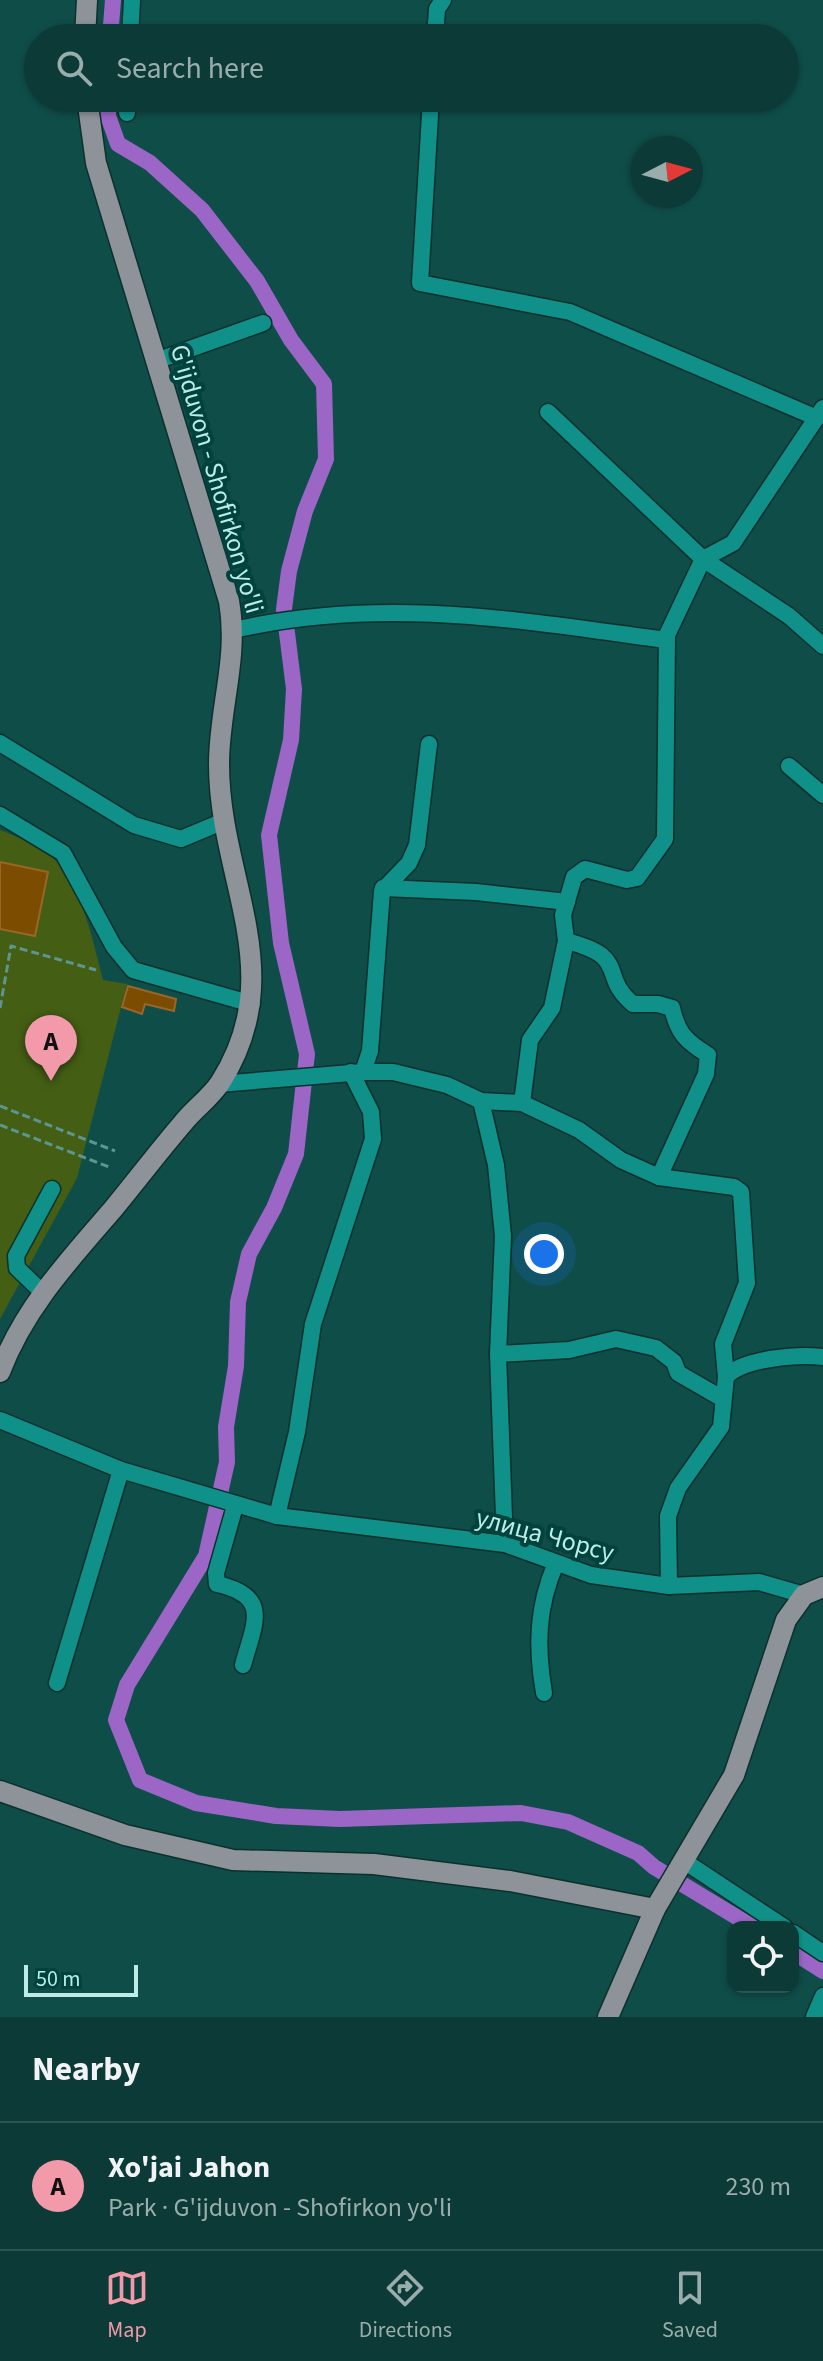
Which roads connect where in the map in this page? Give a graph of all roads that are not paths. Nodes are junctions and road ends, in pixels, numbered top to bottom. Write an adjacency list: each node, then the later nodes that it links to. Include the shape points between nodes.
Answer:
1 (80, 0): 2 (street)
2 (87, 0): 5 (main road)
3 (132, 0): 6 (street)
4 (443, 0): 7 (street)
5 (86, 24)
6 (131, 24)
7 (436, 24)
8 (89, 112): 11 (main road, G'ijduvon - Shofirkon yo'li, via 96,163)
9 (430, 112): 13 (street, via 420,283 570,312)
10 (263, 323): 11 (street)
11 (156, 361): 15 (main road, G'ijduvon - Shofirkon yo'li, via 225,584)
12 (548, 412): 14 (street)
13 (820, 413): 14 (street, via 733,543)
14 (703, 559): 16 (street); 17 (street, via 789,616)
15 (234, 630): 16 (street, via 282,620 464,613); 23 (main road, G'ijduvon - Shofirkon yo'li, via 219,761)
16 (666, 640): 25 (street, via 665,839 637,878 585,869 574,877)
17 (823, 646)
18 (0, 743): 23 (street, via 134,825 181,839)
19 (429, 744): 24 (street, via 417,845 409,863)
20 (789, 766): 21 (street)
21 (823, 795)
22 (0, 815): 27 (street, via 63,853 114,947 133,970)
23 (224, 821): 27 (main road, G'ijduvon - Shofirkon yo'li, via 253,970)
24 (383, 888): 25 (street); 28 (street, via 370,1051)
25 (567, 902): 26 (street)
26 (566, 941): 31 (street, via 552,1008 530,1040); 32 (street, via 596,949 607,959 623,995 633,1004 672,1008 677,1030 708,1055 706,1074)
27 (252, 1004): 29 (main road, G'ijduvon - Shofirkon yo'li)
28 (357, 1072): 29 (street); 30 (street, via 393,1072 447,1085); 43 (street, via 371,1112 373,1139 313,1324 297,1432)
29 (219, 1084): 34 (main road, G'ijduvon - Shofirkon yo'li)
30 (481, 1101): 31 (street); 35 (street, via 496,1165 503,1236)
31 (522, 1103): 32 (street)
32 (659, 1177): 38 (street, via 741,1192 747,1283 723,1344)
33 (52, 1189): 34 (street, via 16,1256 17,1268)
34 (42, 1292): 37 (main road, G'ijduvon - Shofirkon yo'li)
35 (498, 1354): 39 (street, via 569,1350 616,1339 656,1348 674,1362 678,1373); 44 (street)
36 (823, 1357): 38 (street, via 788,1356 735,1369)
37 (0, 1372)
38 (726, 1377): 39 (street)
39 (723, 1399): 46 (street, via 717,1438 678,1488 668,1516)
40 (0, 1420): 41 (street, улица Чорсу)
41 (121, 1470): 42 (street, улица Чорсу); 49 (street)
42 (231, 1504): 43 (street, улица Чорсу); 48 (street, via 216,1573 217,1584 249,1596 255,1604)
43 (277, 1516): 44 (street, улица Чорсу)
44 (505, 1544): 45 (street, улица Чорсу)
45 (556, 1563): 46 (street, улица Чорсу, via 591,1575); 50 (street, via 545,1590 537,1640)
46 (669, 1586): 47 (street, улица Чорсу, via 759,1582)
47 (813, 1591): 52 (main road, via 793,1607 779,1635 734,1775)
48 (243, 1665)
49 (57, 1683)
50 (544, 1693)
51 (0, 1791): 53 (main road, via 125,1835 233,1860 374,1864 510,1881)
52 (684, 1861): 53 (main road); 54 (street)
53 (655, 1909): 58 (main road)
54 (775, 1921)
55 (799, 1937): 56 (street)
56 (823, 1953)
57 (823, 1996): 59 (street)
58 (608, 2017)
59 (814, 2017)

